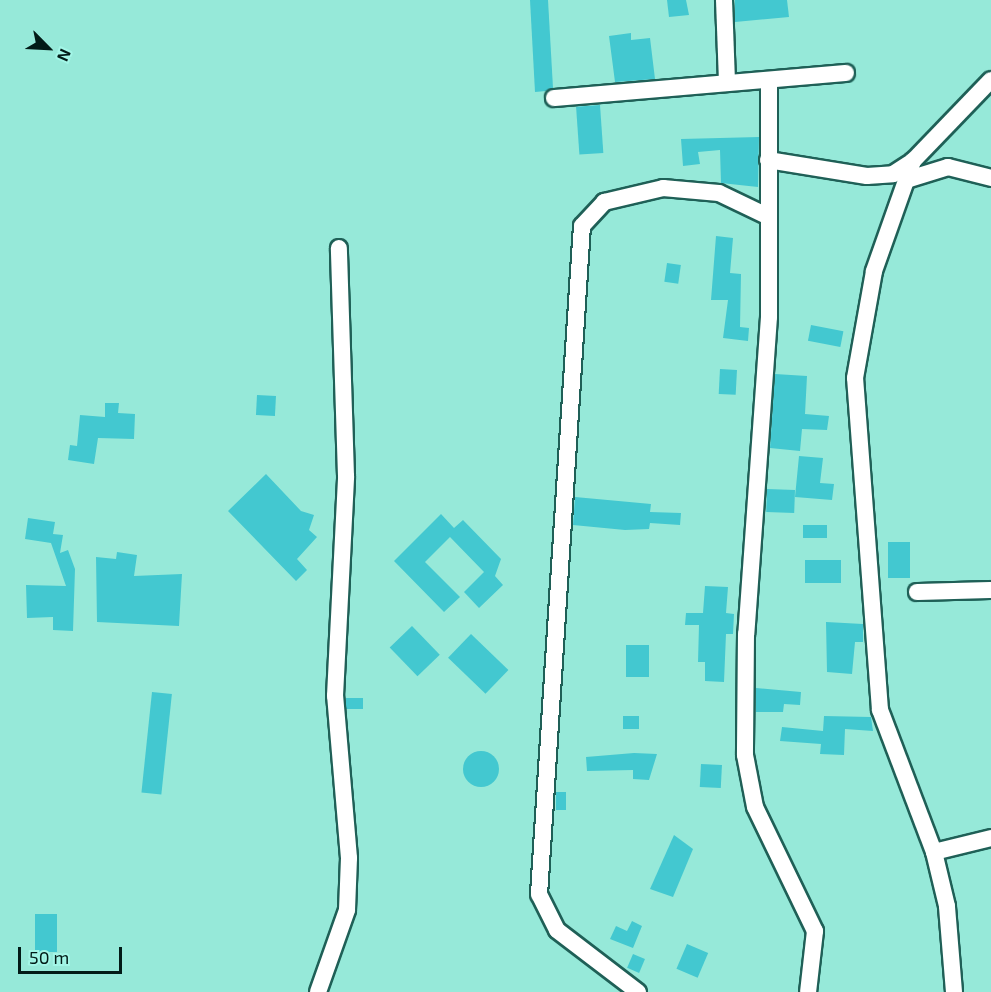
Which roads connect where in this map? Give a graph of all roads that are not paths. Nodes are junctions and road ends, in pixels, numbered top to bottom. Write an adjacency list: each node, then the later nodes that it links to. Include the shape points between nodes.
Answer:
1 (724, 0): 5 (street)
2 (846, 73): 3 (street)
3 (769, 80): 5 (street); 7 (street)
4 (991, 80): 8 (street)
5 (727, 83): 6 (street)
6 (554, 98)
7 (768, 160): 8 (street, via 867,176 893,174); 11 (street)
8 (913, 161): 10 (street)
9 (991, 178): 10 (street, via 948,167)
10 (906, 180): 16 (street, via 874,271 855,378 880,710)
11 (769, 217): 18 (street, via 719,193 663,188 604,202 582,226 539,894 557,930); 19 (street, via 769,317 746,634 745,755 755,807 815,931)
12 (339, 248): 17 (street, via 346,476 335,696 349,858 347,910)
13 (991, 590): 14 (street)
14 (917, 592)
15 (991, 838): 16 (street)
16 (934, 852): 20 (street, via 947,906)
17 (318, 992)
18 (638, 992)
19 (808, 992)
20 (954, 992)

